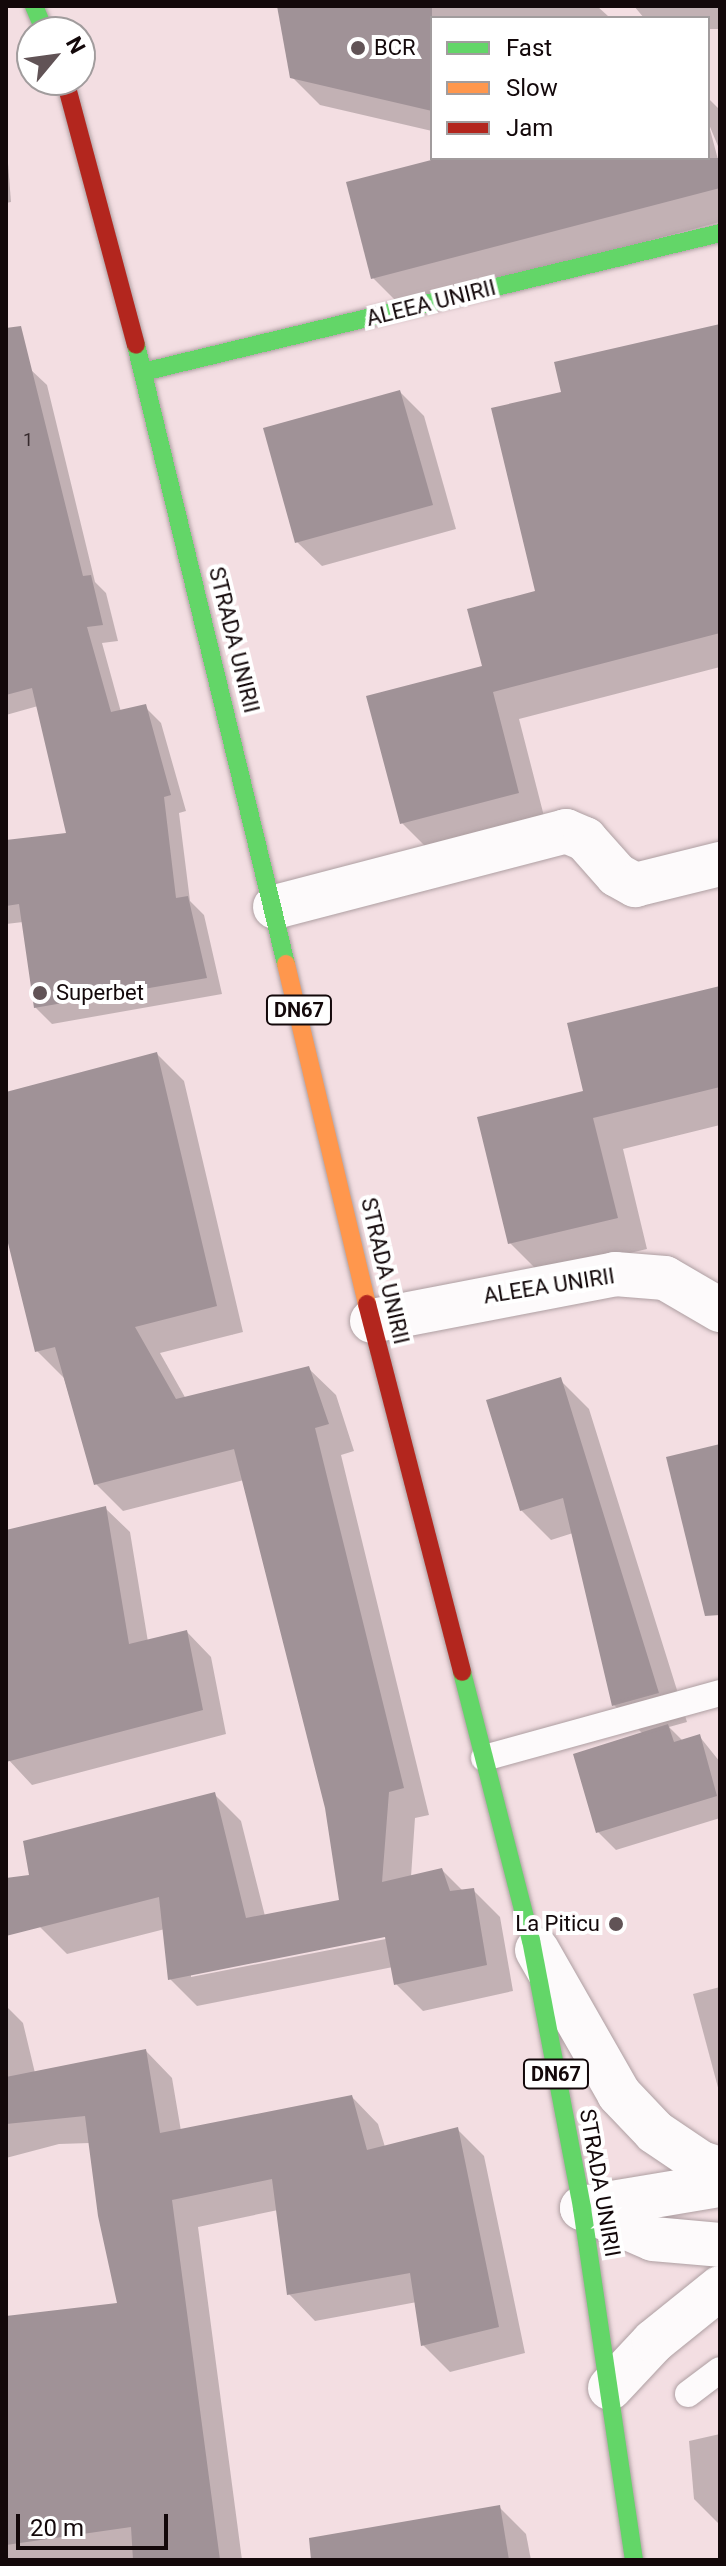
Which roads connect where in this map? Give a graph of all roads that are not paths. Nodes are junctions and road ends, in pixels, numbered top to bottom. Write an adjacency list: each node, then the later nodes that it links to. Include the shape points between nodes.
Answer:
1 (69, 96): 3 (main road, STRADA UNIRII / DN67)
2 (720, 233): 3 (main road, ALEEA UNIRII)
3 (143, 372): 5 (main road, STRADA UNIRII / DN67)
4 (720, 864): 5 (street, via 635,885 617,875 585,839 566,831)
5 (275, 907): 7 (main road, STRADA UNIRII / DN67)
6 (720, 1310): 7 (street, ALEEA UNIRII, via 665,1278 615,1274)
7 (372, 1321): 9 (main road, STRADA UNIRII / DN67)
8 (720, 1693): 9 (lane)
9 (484, 1758): 10 (main road, STRADA UNIRII / DN67)
10 (531, 1940): 11 (street, via 619,2094 655,2132 701,2163); 13 (main road, STRADA UNIRII / DN67)
11 (720, 2169)
12 (720, 2185): 13 (street)
13 (582, 2208): 14 (street, via 653,2239); 17 (main road, STRADA UNIRII / DN67)
14 (720, 2245)
15 (720, 2288): 17 (street, via 654,2341)
16 (720, 2370): 18 (lane)
17 (610, 2388): 19 (main road, STRADA UNIRII / DN67)
18 (688, 2394)
19 (634, 2560)

